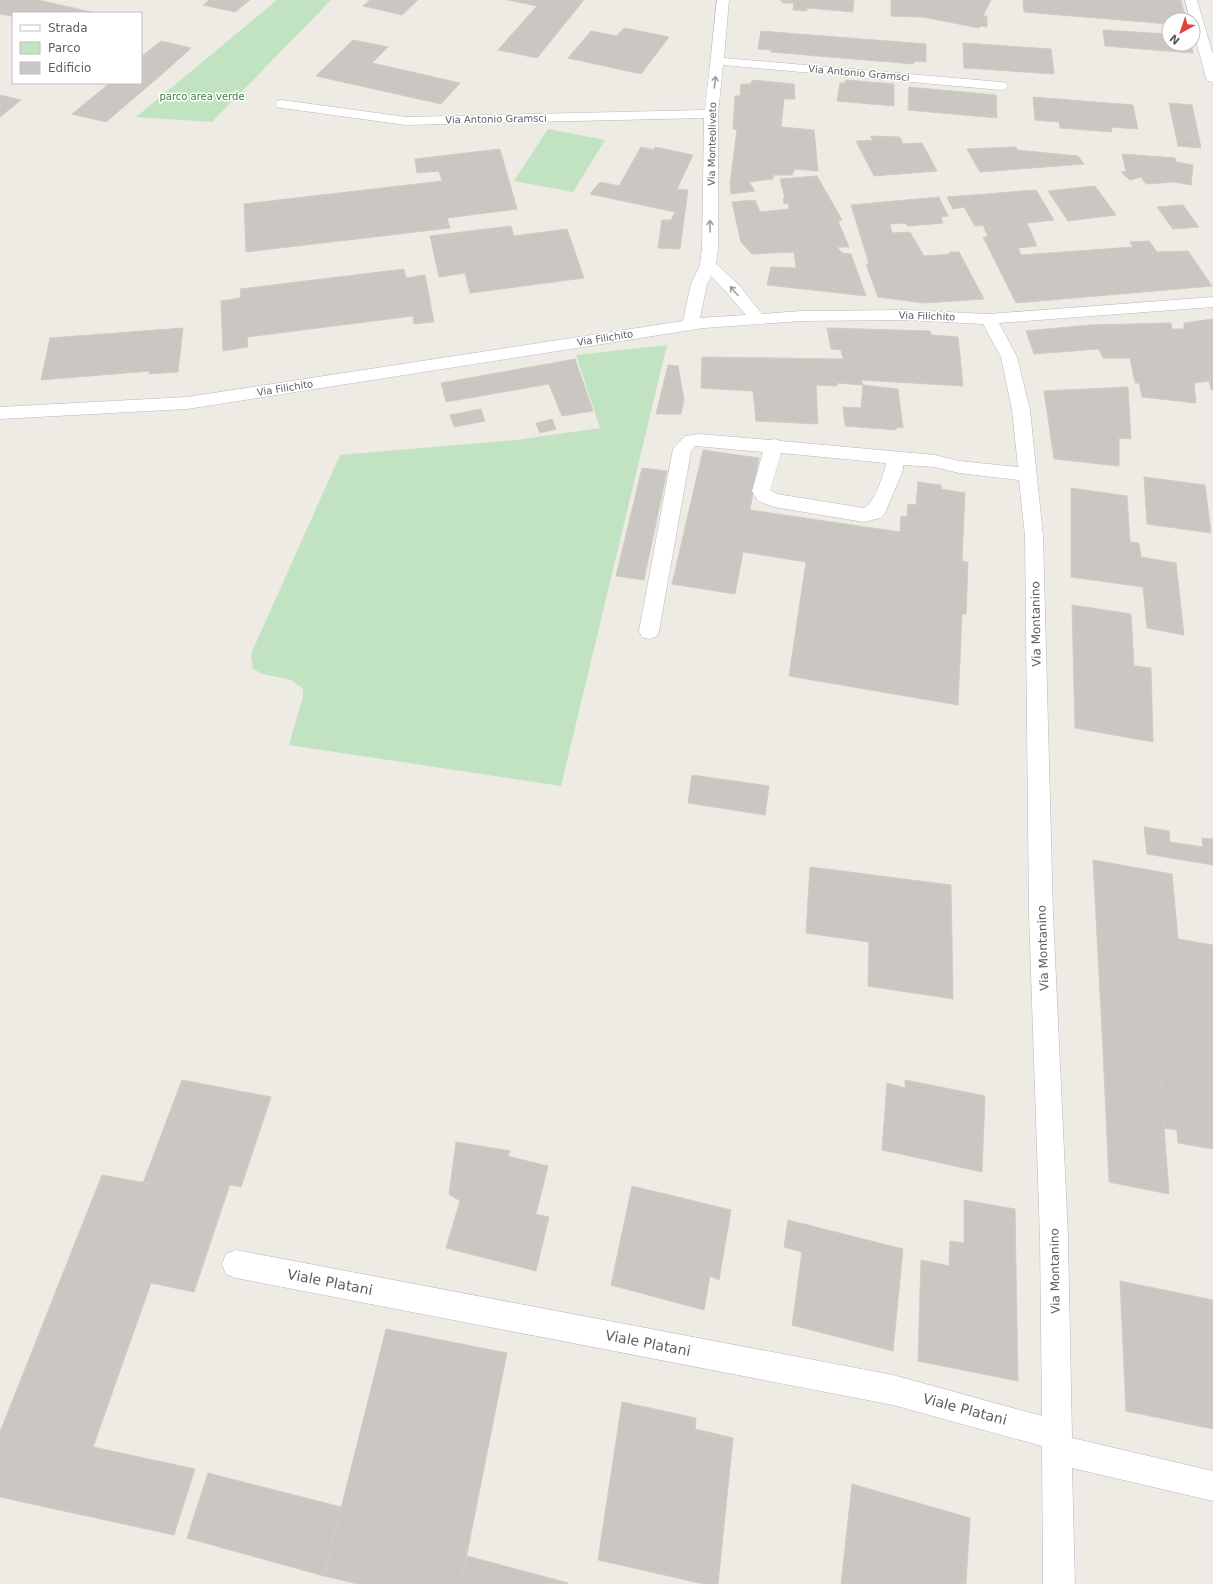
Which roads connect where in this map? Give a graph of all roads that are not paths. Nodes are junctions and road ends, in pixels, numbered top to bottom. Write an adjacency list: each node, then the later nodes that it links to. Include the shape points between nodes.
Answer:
1 (723, 0): 7 (street, Via Monteoliveto)
2 (1191, 0): 3 (street)
3 (1195, 12)
4 (1201, 30): 5 (street)
5 (1213, 31)
6 (1201, 34): 8 (street)
7 (718, 60): 9 (street, Via Antonio Gramsci); 11 (street, Via Monteoliveto, one-way to 7)
8 (1213, 78)
9 (1001, 86)
10 (282, 104): 11 (street, Via Antonio Gramsci, via 406,121)
11 (711, 114): 12 (street, Via Monteoliveto, one-way to 11)
12 (708, 265): 14 (street, one-way to 12); 16 (street, Via Monteoliveto, via 699,284)
13 (1213, 302): 15 (street, Via Filichito)
14 (758, 319): 15 (street, Via Filichito, via 899,315); 16 (street, Via Filichito)
15 (988, 319): 20 (street, Via Montanino, via 1009,357 1021,410)
16 (690, 325): 17 (street, Via Filichito, via 187,403)
17 (0, 413)
18 (774, 445): 19 (street); 19 (street, via 761,491 765,496 774,500 864,515 873,513 878,508 894,470); 21 (street, via 691,440 682,449)
19 (895, 458): 20 (street, via 935,461 959,467)
20 (1028, 475): 23 (street, Via Montanino, via 1034,536 1041,914 1054,1238)
21 (649, 631)
22 (236, 1264): 23 (street, Viale Platani, via 893,1390)
23 (1058, 1442): 24 (street, Viale Platani); 25 (street, Via Montanino)
24 (1213, 1486)
25 (1059, 1584)

